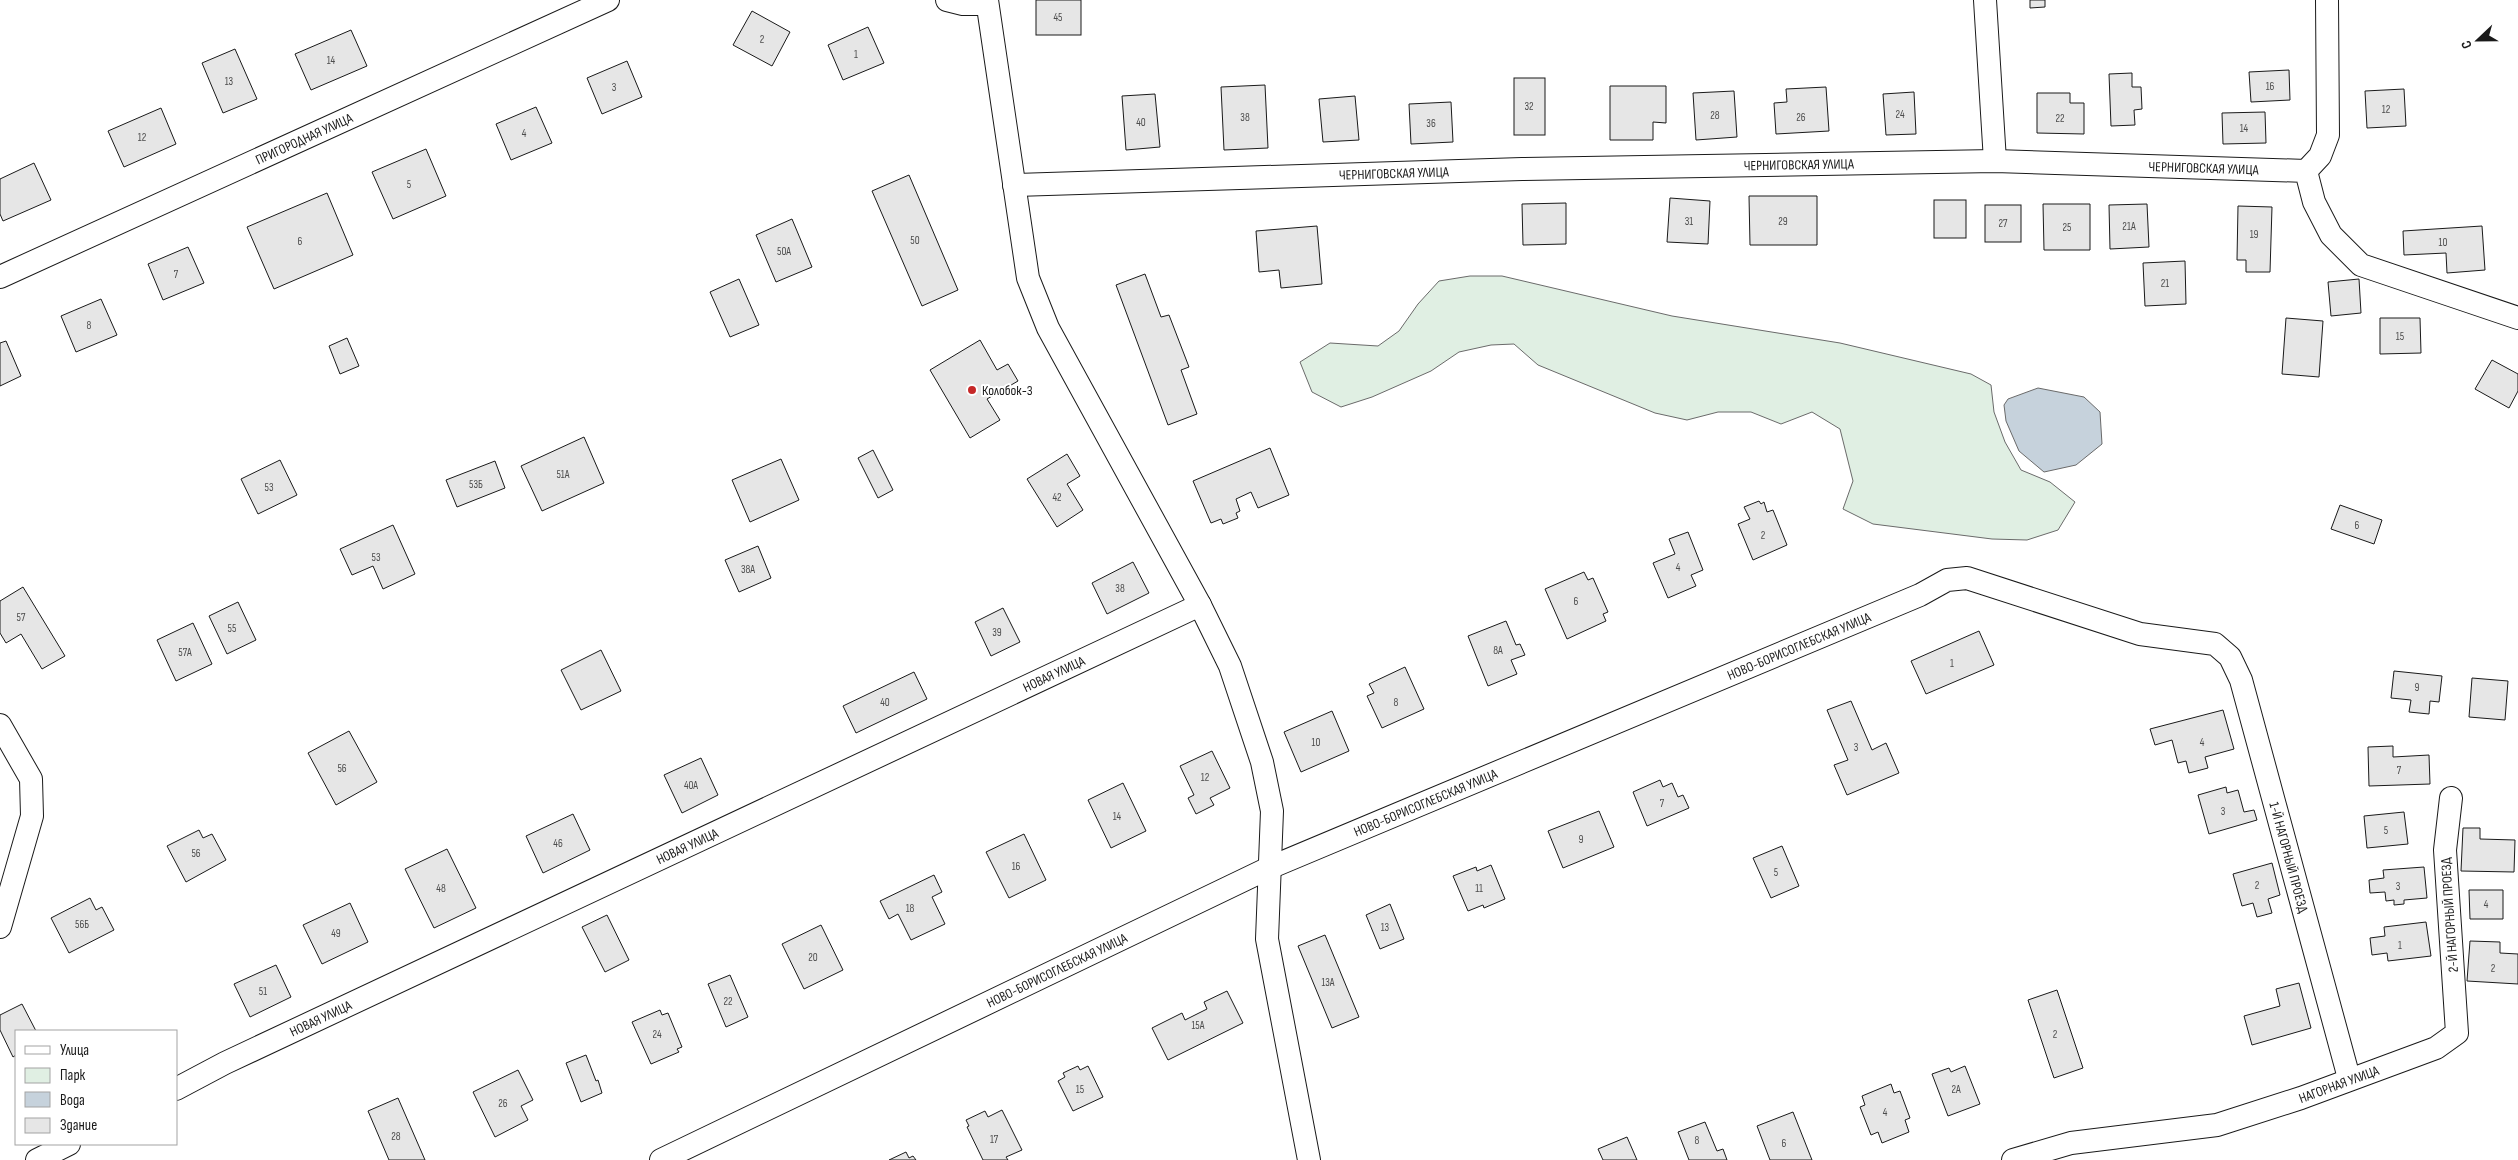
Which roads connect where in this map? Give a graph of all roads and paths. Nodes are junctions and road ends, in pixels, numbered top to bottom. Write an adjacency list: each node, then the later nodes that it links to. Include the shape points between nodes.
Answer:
1 (608, 0): 9 (street, ПРИГОРОДНАЯ УЛИЦА)
2 (948, 0): 5 (street, via 963,4)
3 (1985, 0): 6 (street)
4 (2327, 0): 7 (street, via 2328,135 2320,156)
5 (987, 2): 8 (street)
6 (1996, 161): 7 (street, ЧЕРНИГОВСКАЯ УЛИЦА); 8 (street, ЧЕРНИГОВСКАЯ УЛИЦА, via 1532,169)
7 (2306, 171): 10 (street, via 2314,202 2331,235 2360,265)
8 (1014, 185): 11 (street, via 1028,278 1048,328)
9 (0, 277)
10 (2518, 318)
11 (1200, 605): 15 (street, via 1230,666 1262,762 1272,811); 19 (street, НОВАЯ УЛИЦА)
12 (2215, 644): 15 (street, НОВО-БОРИСОГЛЕБСКАЯ УЛИЦА, via 2140,634 1967,578 1947,580 1911,599); 18 (street, 1-Й НАГОРНЫЙ ПРОЕЗД, via 2230,657 2241,680)
13 (0, 725): 16 (street, via 31,779 32,816)
14 (2451, 798): 17 (street, 2-Й НАГОРНЫЙ ПРОЕЗД, via 2445,850)
15 (1269, 868): 22 (street, НОВО-БОРИСОГЛЕБСКАЯ УЛИЦА); 23 (street, via 1267,939)
16 (0, 926)
17 (2457, 1033): 18 (street, НАГОРНАЯ УЛИЦА, via 2436,1048)
18 (2350, 1078): 24 (street, НАГОРНАЯ УЛИЦА, via 2301,1098 2217,1125 2071,1144)
19 (178, 1088)
20 (67, 1145): 21 (street)
21 (37, 1160)
22 (661, 1160)
23 (1309, 1160)
24 (2013, 1160)

